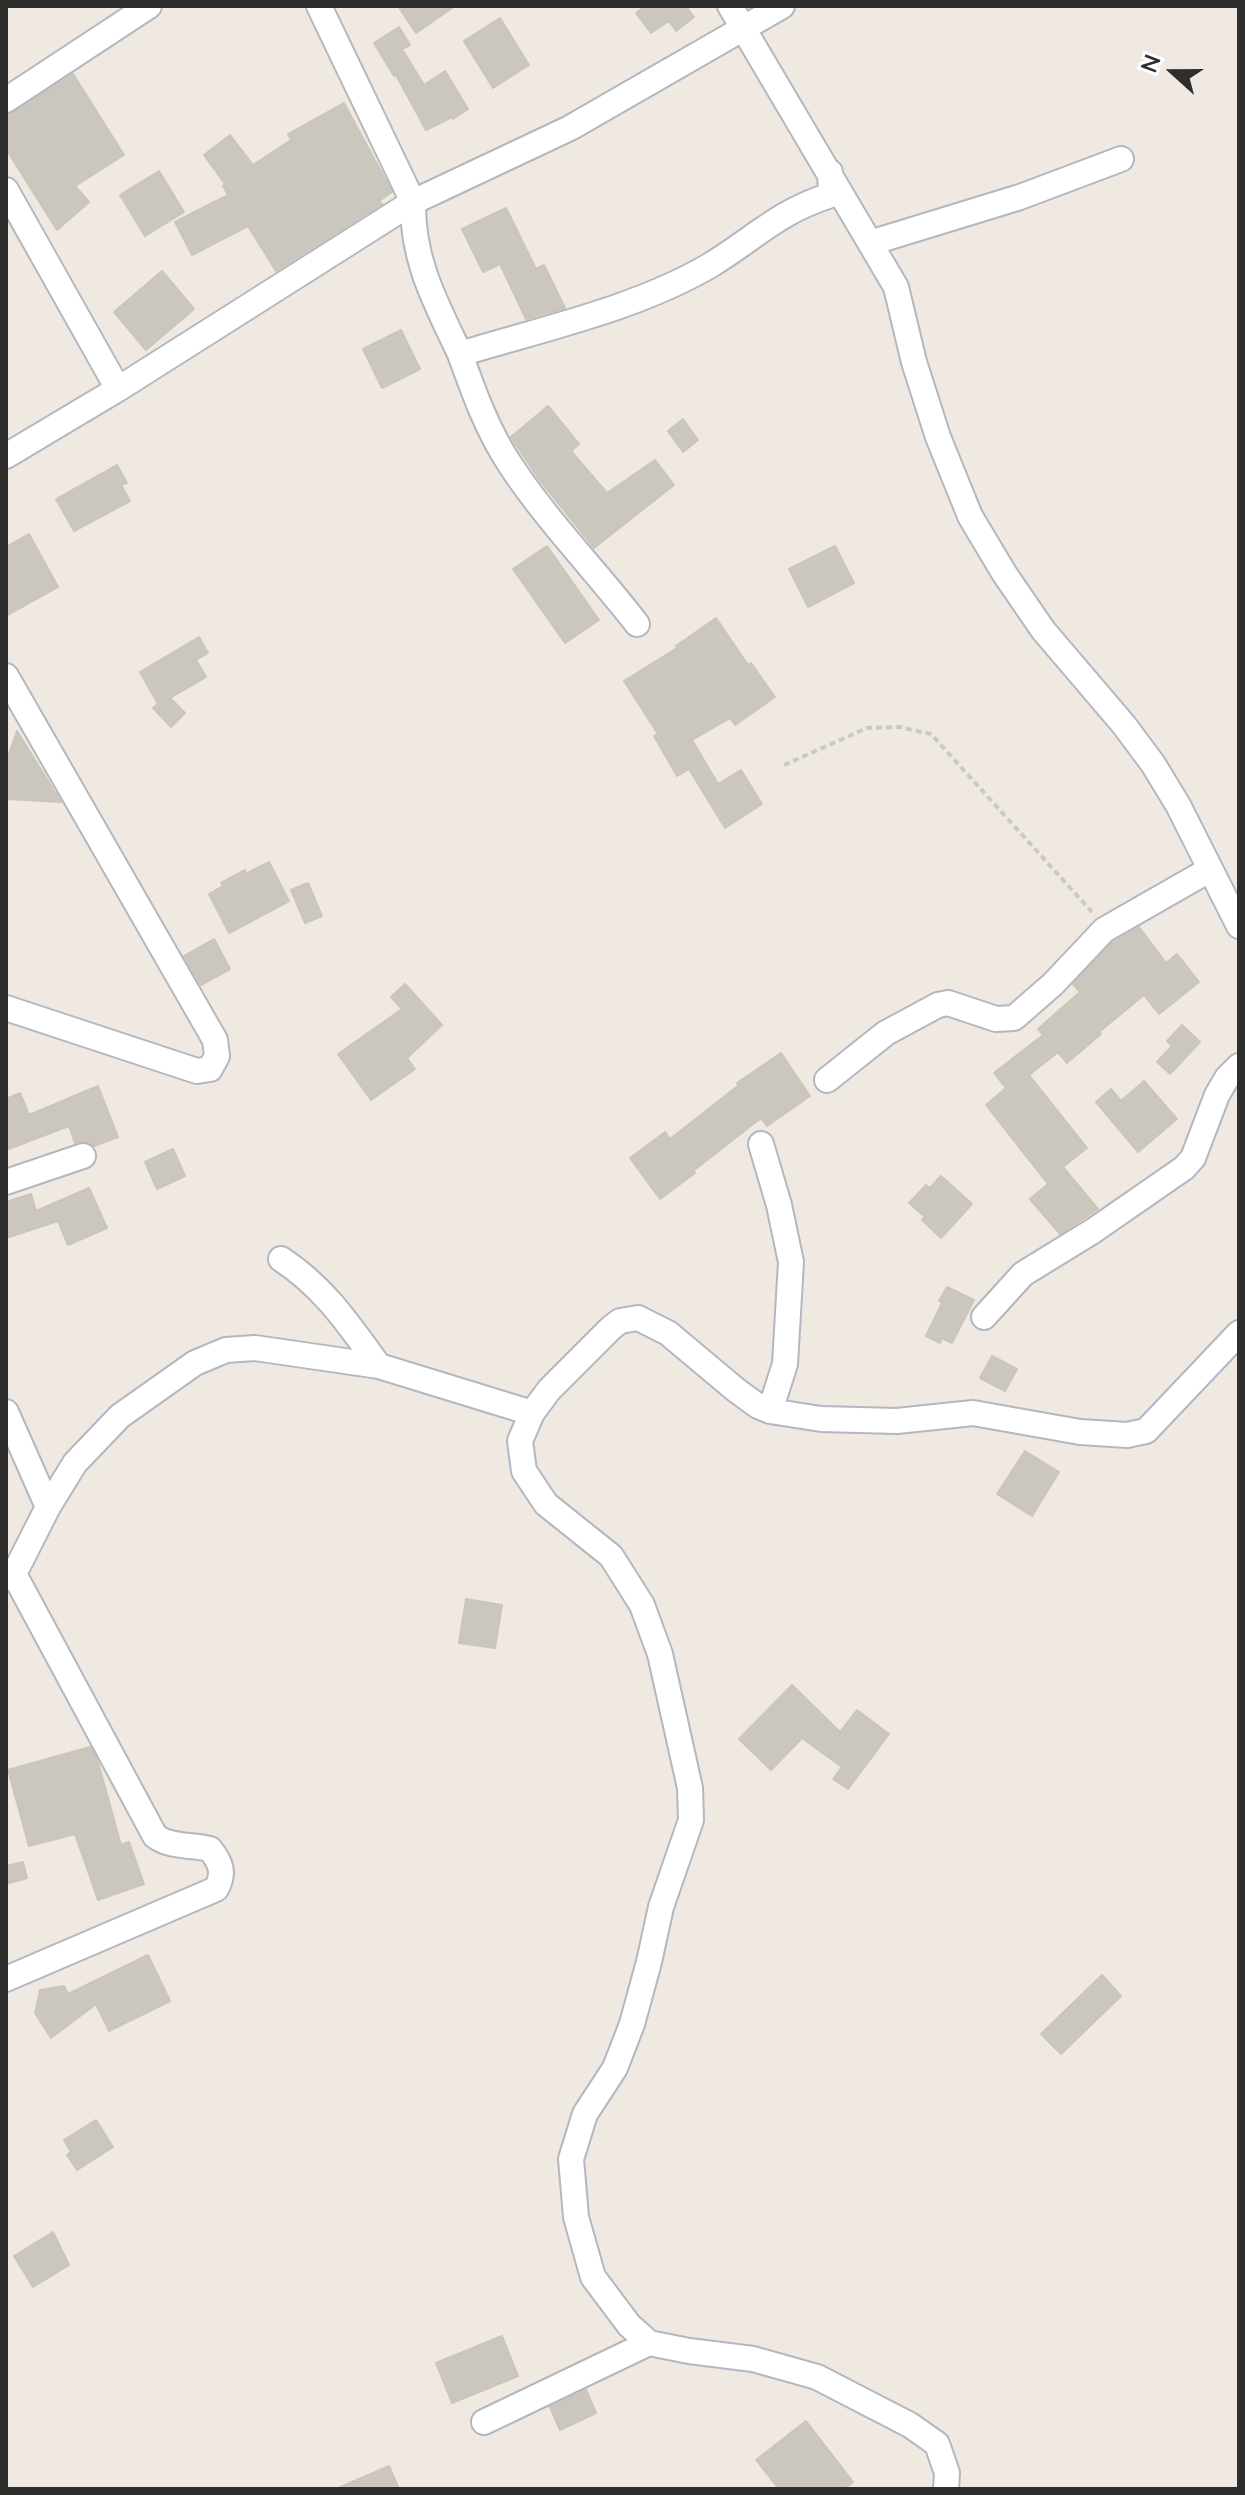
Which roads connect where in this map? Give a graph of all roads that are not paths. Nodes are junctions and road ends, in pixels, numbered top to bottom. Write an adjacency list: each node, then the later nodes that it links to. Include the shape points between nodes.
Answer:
1 (149, 6): 6 (street)
2 (319, 6): 10 (street)
3 (730, 6): 5 (street)
4 (782, 6): 5 (street)
5 (742, 29): 8 (street); 10 (street, via 570,128)
6 (6, 100)
7 (1121, 159): 11 (street)
8 (830, 172): 11 (street); 12 (street, via 831,195 782,215 709,266 638,299)
9 (6, 190): 13 (street)
10 (413, 202): 12 (street, via 421,270); 13 (street)
11 (870, 243): 17 (street, via 896,287 938,437 970,516 1043,630 1153,764)
12 (460, 354): 15 (street, via 509,464)
13 (118, 389): 14 (street)
14 (6, 456)
15 (637, 624)
16 (6, 676): 19 (street, via 215,1040 217,1056 210,1069 197,1071)
17 (1209, 870): 18 (street); 21 (street, via 1104,930 1014,1018 996,1019 948,1003 938,1005 886,1033)
18 (1239, 926)
19 (6, 1008)
20 (1239, 1066): 26 (street, via 1222,1086 1184,1168 1023,1274)
21 (827, 1080)
22 (761, 1144): 29 (street, via 791,1262 785,1364)
23 (83, 1156): 24 (street)
24 (6, 1182)
25 (281, 1259): 28 (street, via 324,1293)
26 (984, 1317)
27 (1239, 1333): 29 (street, via 1177,1402 1137,1434 1080,1432 973,1413 897,1421)
28 (379, 1366): 31 (street); 32 (street, via 255,1348 209,1356 120,1416 75,1463)
29 (770, 1411): 31 (street, via 668,1333 638,1318 611,1328)
30 (6, 1412): 32 (street)
31 (532, 1413): 35 (street, via 520,1441 524,1471 546,1504 611,1556 642,1605 660,1654 690,1788 691,1820 661,1907 632,2024 615,2068 585,2114 571,2159 576,2217 593,2277)
32 (48, 1507): 33 (street)
33 (10, 1576): 34 (street, via 155,1836 164,1843 210,1849 222,1867 222,1878 216,1889)
34 (6, 1979)
35 (649, 2343): 36 (street); 37 (street, via 753,2359 817,2377 937,2444 947,2473)
36 (484, 2422)
37 (946, 2489)

